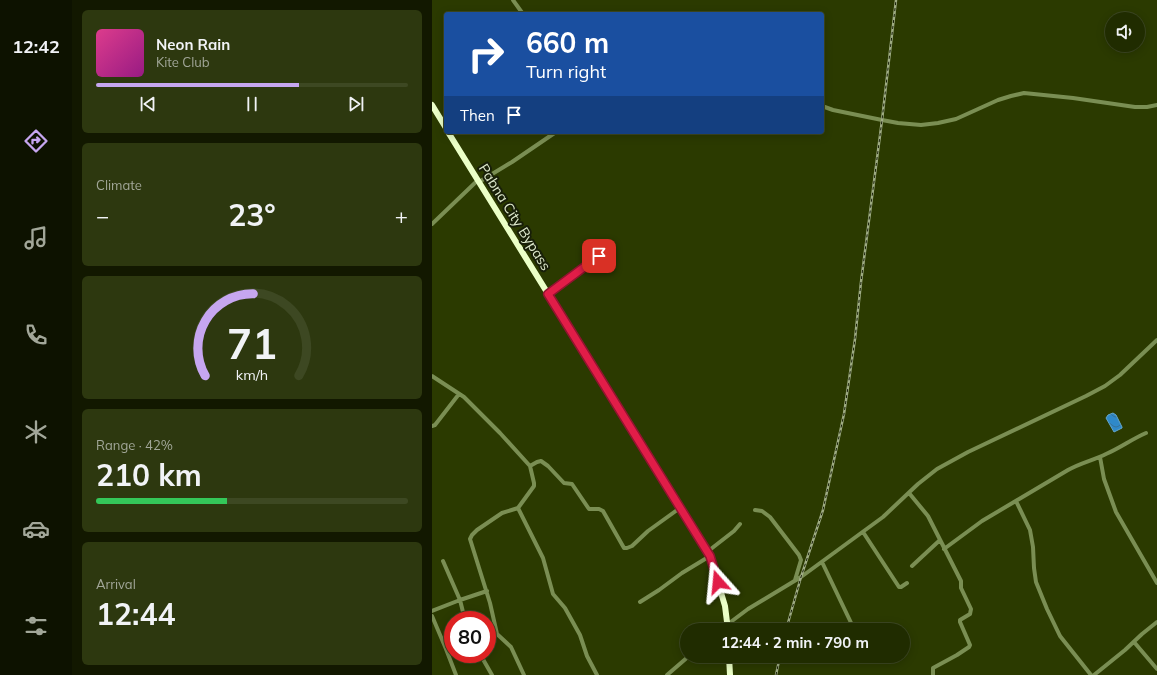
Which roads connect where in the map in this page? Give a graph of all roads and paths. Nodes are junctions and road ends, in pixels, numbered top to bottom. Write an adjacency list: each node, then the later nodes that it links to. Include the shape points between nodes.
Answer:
1 (513, 0): 2 (street)
2 (522, 12)
3 (432, 105): 6 (highway)
4 (1157, 105): 5 (street, via 1135,107 1024,93 998,100 956,120 921,125 882,120)
5 (824, 107)
6 (444, 125)
7 (449, 134): 9 (highway, Pabna City Bypass)
8 (553, 134): 9 (street)
9 (478, 181): 10 (street); 12 (highway, Pabna City Bypass)
10 (432, 224)
11 (608, 250): 12 (street)
12 (548, 294): 23 (highway, Pabna City Bypass)
13 (1157, 340): 20 (street, via 1105,386 968,452 937,469)
14 (432, 376): 15 (street)
15 (459, 394): 16 (street); 19 (street, via 472,404)
16 (432, 426)
17 (1146, 433): 18 (street)
18 (1100, 457): 21 (street, via 1080,463); 35 (street, via 1104,479 1116,512)
19 (530, 466): 22 (street, via 534,486); 23 (street, via 541,461 564,484 572,484 589,509 603,511 624,548 632,546)
20 (909, 493): 26 (street); 27 (street, via 928,516)
21 (1016, 501): 28 (street, via 982,521); 58 (street, via 1030,530 1034,547 1036,582 1060,636)
22 (518, 508): 36 (street, via 502,513 471,537); 54 (street, via 543,558 553,594 565,608 580,635)
23 (680, 508): 29 (highway, Pabna City Bypass)
24 (755, 510): 33 (street, via 762,511 770,517 800,555)
25 (740, 524): 29 (street)
26 (863, 532): 31 (street); 34 (street, via 899,587)
27 (940, 540): 28 (street); 32 (street)
28 (944, 549): 57 (street, via 961,581 961,588 971,609 970,614 960,620 970,646 933,668)
29 (709, 554): 38 (street); 43 (highway, Pabna City Bypass, via 724,600)
30 (443, 561): 37 (street)
31 (822, 562): 33 (street); 45 (street)
32 (912, 566)
33 (795, 581): 44 (street, via 748,609)
34 (906, 583)
35 (1157, 584)
36 (487, 591): 37 (street); 53 (street, via 497,634 511,647)
37 (460, 600): 39 (street); 40 (street)
38 (640, 602)
39 (432, 611)
40 (463, 611)
41 (432, 616): 51 (street)
42 (1157, 622): 46 (street)
43 (727, 623)
44 (732, 623)
45 (851, 623)
46 (1134, 642): 50 (street); 59 (street)
47 (485, 663): 52 (street)
48 (681, 663): 55 (street)
49 (729, 663): 56 (highway)
50 (1157, 669)
51 (456, 675)
52 (492, 675)
53 (524, 675)
54 (597, 675)
55 (667, 675)
56 (730, 675)
57 (933, 675)
58 (1091, 675)
59 (1094, 675)

